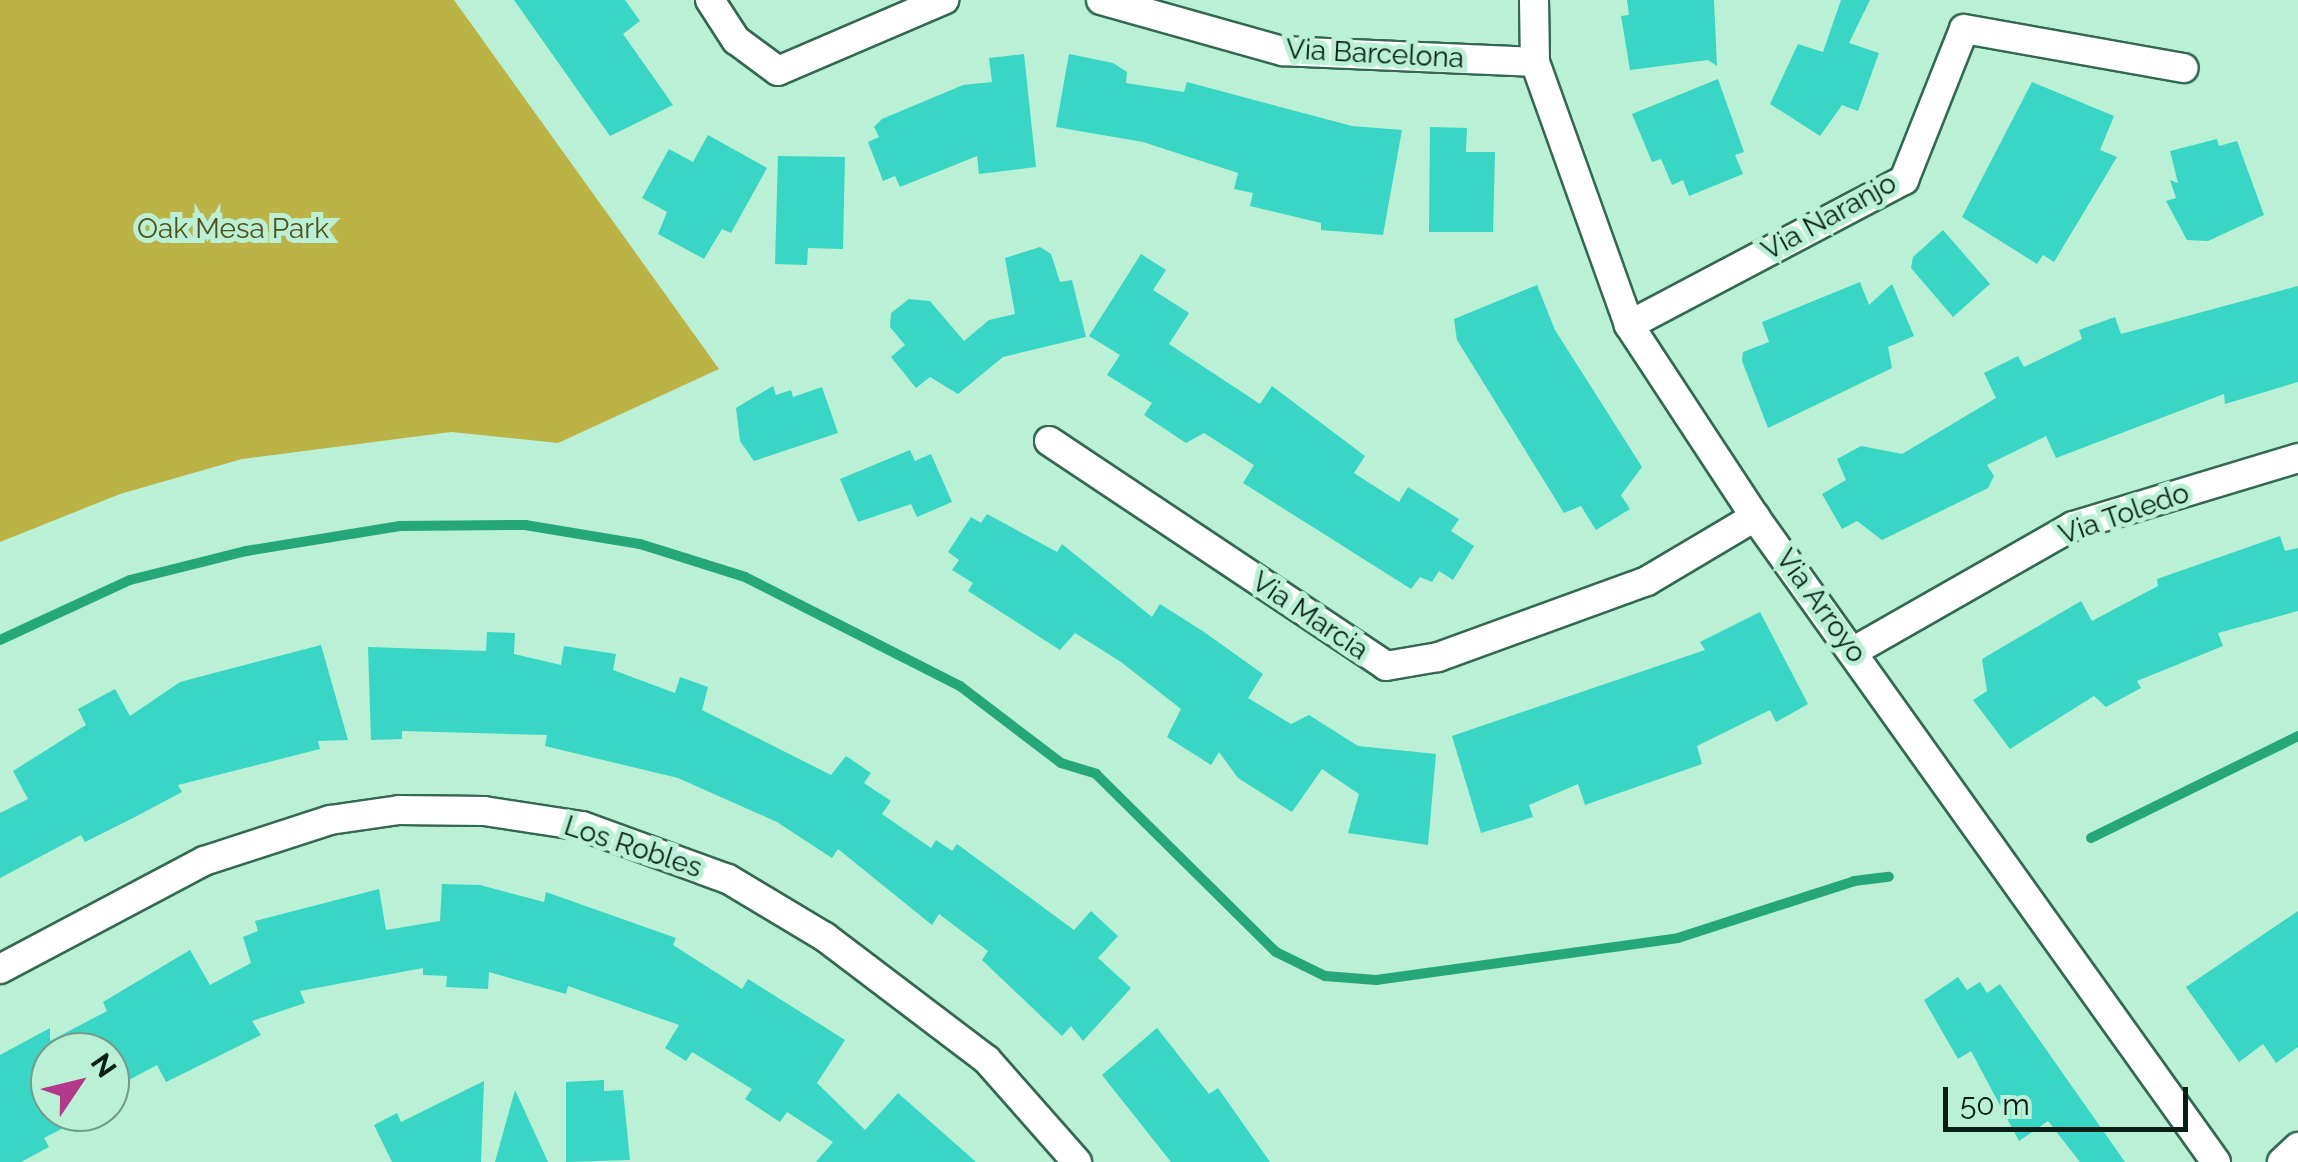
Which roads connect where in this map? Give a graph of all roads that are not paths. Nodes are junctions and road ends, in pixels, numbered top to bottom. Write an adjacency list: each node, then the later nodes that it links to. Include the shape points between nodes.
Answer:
1 (710, 0): 2 (street, via 736,40 778,71)
2 (944, 0)
3 (1102, 0): 5 (street, Via Barcelona, via 1283,51)
4 (1534, 0): 5 (street, Via Arroyo)
5 (1534, 62): 7 (street, Via Arroyo)
6 (2184, 68): 7 (street, Via Naranjo, via 1964,29 1904,180)
7 (1629, 325): 10 (street, Via Arroyo)
8 (1050, 441): 10 (street, Via Marcia, via 1386,666 1438,657 1647,581)
9 (2298, 458): 11 (street, Via Toledo, via 2073,526)
10 (1755, 516): 11 (street, Via Arroyo)
11 (1854, 651): 15 (street, Via Arroyo)
12 (0, 969): 14 (street, Los Robles, via 204,861 330,820 399,810 484,810 582,826 728,879 825,937 987,1060)
13 (2298, 1147): 16 (street)
14 (1077, 1162)
15 (2216, 1162)
16 (2282, 1162)

